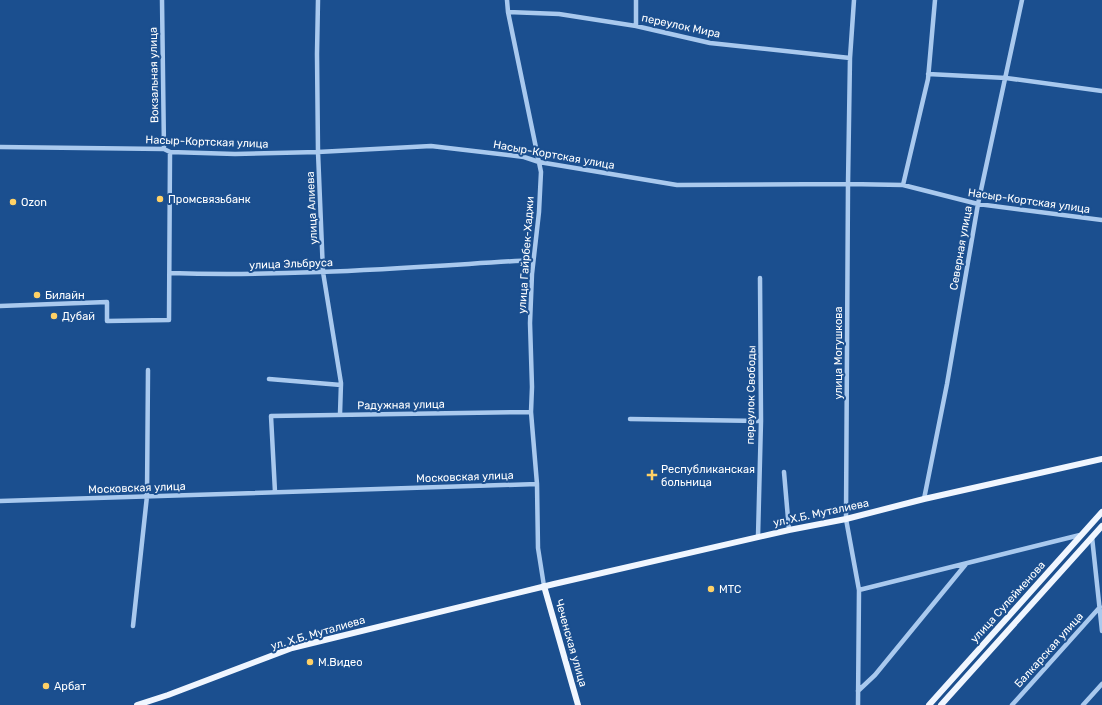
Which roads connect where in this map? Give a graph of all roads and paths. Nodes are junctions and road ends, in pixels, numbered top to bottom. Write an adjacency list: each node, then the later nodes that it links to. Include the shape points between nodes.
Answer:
1 (162, 0): 15 (street, Вокзальная улица)
2 (318, 0): 17 (street, улица Алиева)
3 (507, 0): 8 (street, улица Гайрбек-Хаджи)
4 (636, 0): 9 (street)
5 (854, 0): 10 (street, улица Могушкова)
6 (935, 0): 11 (street)
7 (1022, 0): 12 (street, Северная улица)
8 (508, 12): 9 (street, переулок Мира, via 559,14); 18 (street, улица Гайрбек-Хаджи)
9 (636, 26): 10 (street, переулок Мира, via 710,43)
10 (850, 58): 19 (street, улица Могушкова)
11 (928, 74): 12 (street); 20 (street)
12 (1006, 78): 13 (street); 21 (street, Северная улица)
13 (1102, 91)
14 (0, 147): 15 (street, Насыр-Кортская улица)
15 (164, 149): 16 (street, Насыр-Кортская улица)
16 (170, 152): 17 (street, Насыр-Кортская улица); 25 (street)
17 (318, 152): 18 (street, Насыр-Кортская улица, via 431,146 524,157); 24 (street, улица Алиева)
18 (539, 162): 19 (street, Насыр-Кортская улица, via 677,185); 23 (street, улица Гайрбек-Хаджи, via 539,212)
19 (848, 184): 20 (street, Насыр-Кортская улица); 43 (street, улица Могушкова)
20 (903, 185): 21 (street, Насыр-Кортская улица)
21 (978, 204): 22 (street, Насыр-Кортская улица); 40 (street, Северная улица)
22 (1102, 220)
23 (533, 260): 24 (street, улица Эльбруса); 31 (street, улица Гайрбек-Хаджи)
24 (323, 272): 25 (street, улица Эльбруса, via 222,275); 30 (street, улица Алиева)
25 (170, 273): 27 (street, via 169,320 107,321 107,302)
26 (760, 278): 34 (street, переулок Свободы)
27 (0, 306)
28 (148, 370): 39 (street)
29 (269, 379): 30 (street)
30 (340, 385): 32 (street, улица Алиева)
31 (530, 412): 32 (street, Радужная улица); 37 (street, улица Гайрбек-Хаджи)
32 (340, 414): 38 (street, Радужная улица, via 271,416)
33 (630, 419): 34 (street)
34 (761, 421): 47 (street, переулок Свободы)
35 (1102, 459): 40 (main road, ул. Х.Б. Муталиева)
36 (784, 472): 45 (street)
37 (537, 484): 38 (street, Московская улица); 50 (street, улица Гайрбек-Хаджи, via 538,548)
38 (275, 492): 39 (street, Московская улица)
39 (147, 496): 41 (street, Московская улица); 53 (street)
40 (924, 499): 43 (main road, ул. Х.Б. Муталиева)
41 (0, 501)
42 (1102, 512): 46 (main road, улица Сулейменова)
43 (846, 519): 45 (main road, ул. Х.Б. Муталиева); 51 (street, улица Могушкова)
44 (1102, 526): 48 (main road, улица Сулейменова)
45 (789, 530): 47 (main road, ул. Х.Б. Муталиева)
46 (1082, 535): 49 (street); 60 (main road, улица Сулейменова)
47 (758, 537): 50 (main road, ул. Х.Б. Муталиева)
48 (1092, 538): 52 (street); 61 (main road, улица Сулейменова)
49 (966, 564): 51 (street); 56 (street, via 875,675)
50 (544, 586): 57 (main road, ул. Х.Б. Муталиева, via 292,648); 58 (main road, Чеченская улица)
51 (859, 590): 56 (street, улица Могушкова)
52 (1100, 607): 54 (street); 62 (street, Балкарская улица)
53 (133, 626)
54 (1102, 631)
55 (1102, 684): 63 (street)
56 (858, 691): 59 (street, улица Могушкова)
57 (137, 705)
58 (578, 705)
59 (858, 705)
60 (929, 705)
61 (941, 705)
62 (1012, 705)
63 (1083, 705)

